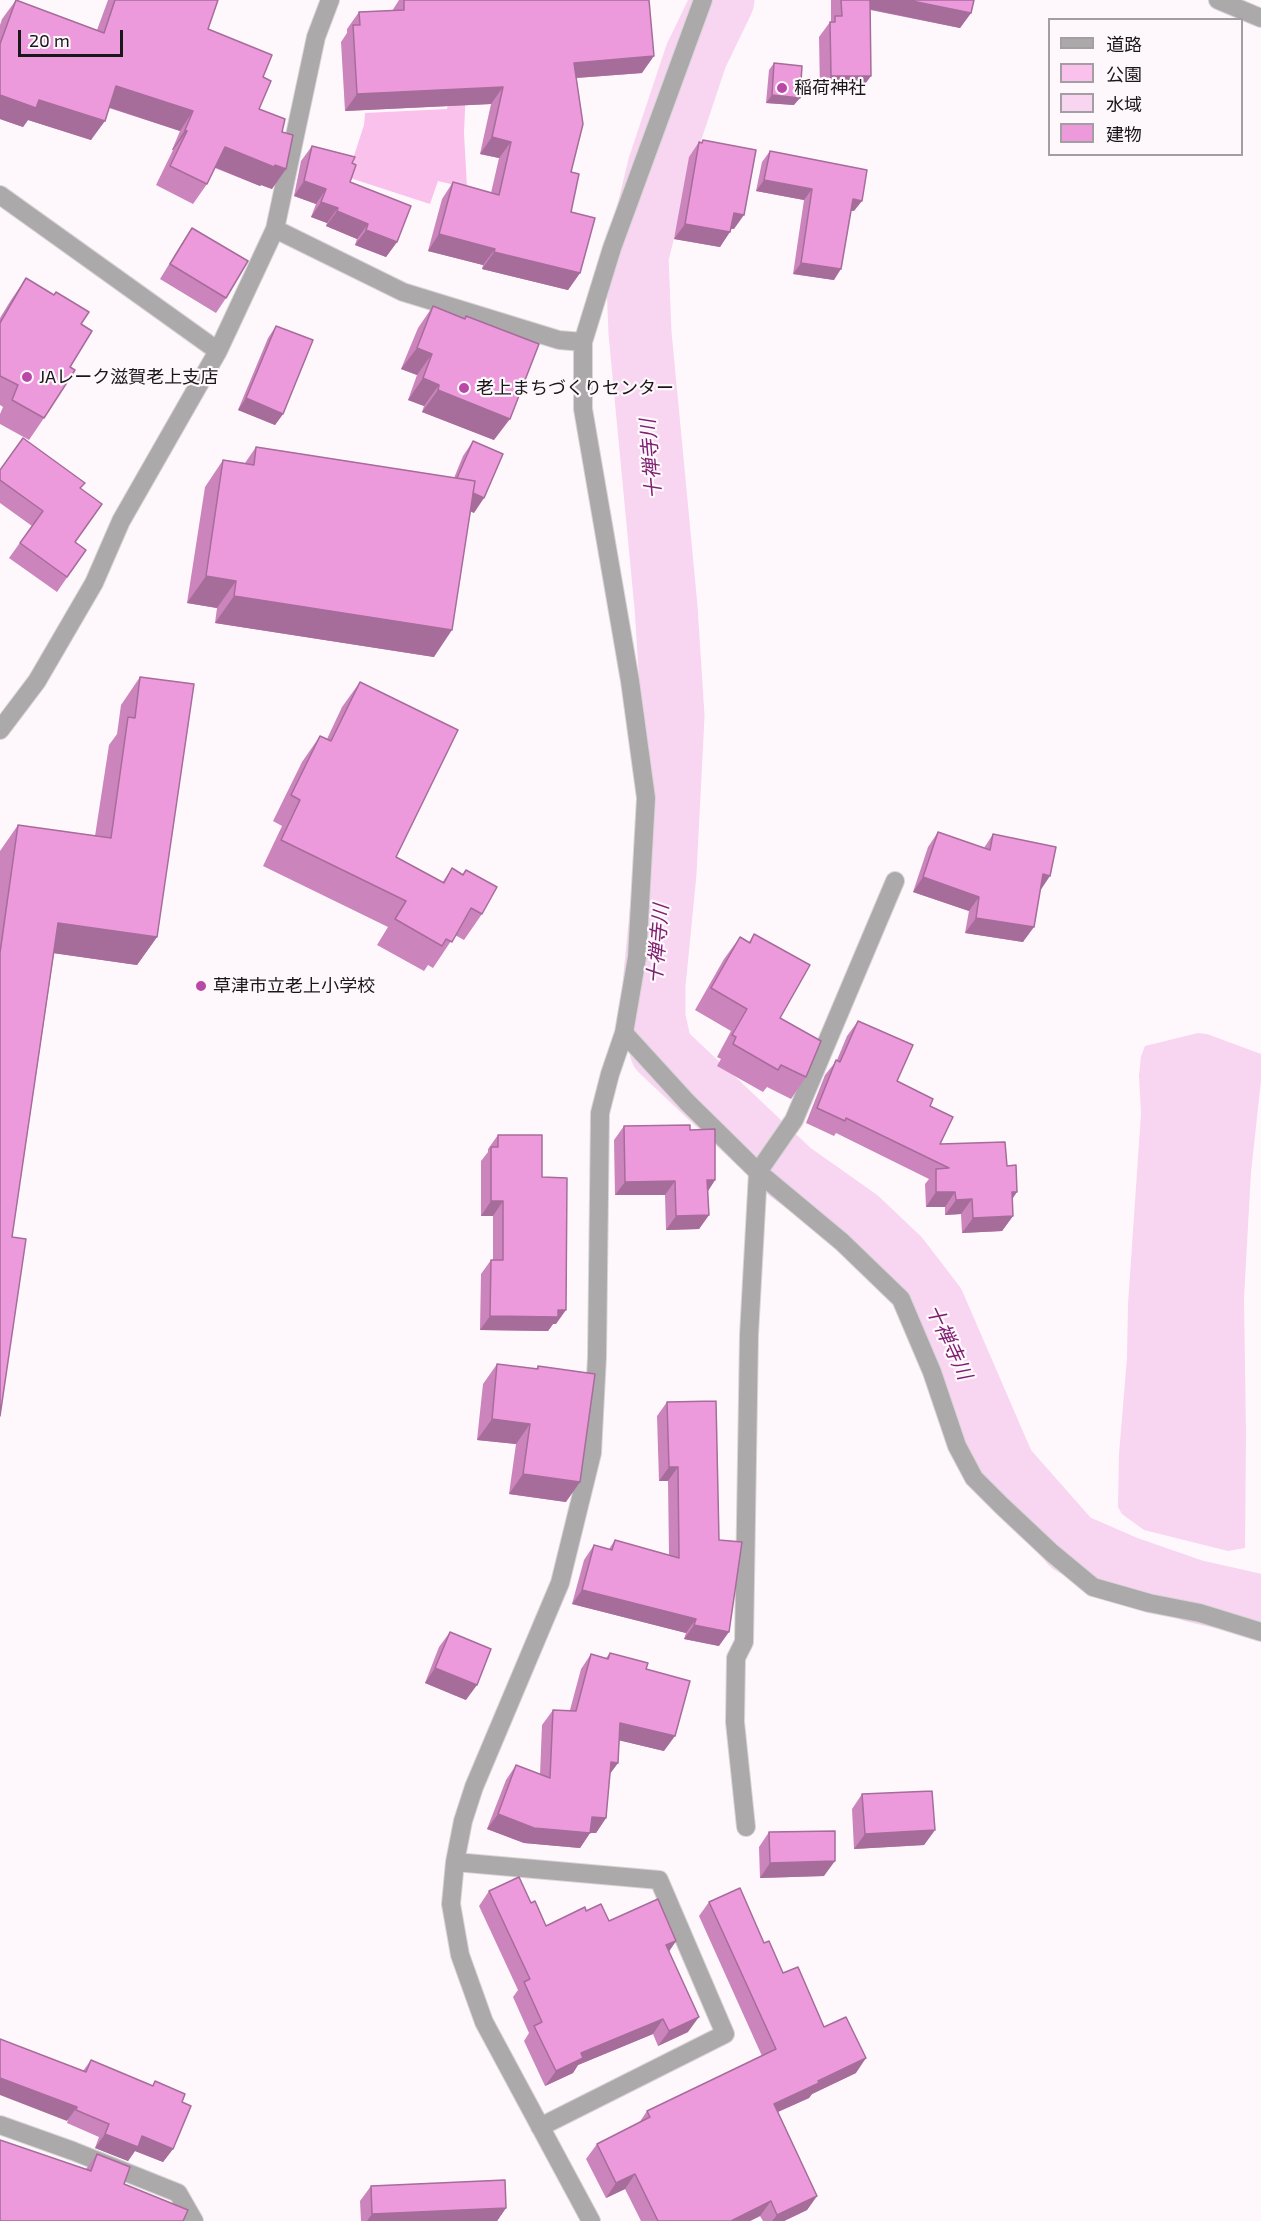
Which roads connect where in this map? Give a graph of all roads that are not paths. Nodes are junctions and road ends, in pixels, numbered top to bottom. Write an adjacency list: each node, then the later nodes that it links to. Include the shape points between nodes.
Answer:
1 (330, 0): 6 (street, via 316,37)
2 (703, 0): 7 (street, via 612,248)
3 (1218, 0): 4 (street)
4 (1261, 18)
5 (0, 195): 8 (street)
6 (276, 229): 7 (street, via 403,292 559,340); 8 (street)
7 (583, 342): 11 (street, via 583,409 646,798 637,957)
8 (218, 351): 9 (street, via 121,521 88,593 37,681)
9 (0, 730)
10 (895, 882): 12 (street, via 795,1120)
11 (624, 1033): 12 (street, via 687,1102); 15 (street, via 600,1113 592,1453 560,1583 474,1787)
12 (763, 1166): 13 (street, via 901,1299 932,1371 957,1446 974,1478 1044,1545 1093,1587); 14 (street, via 749,1335 744,1642 736,1658 735,1722)
13 (1261, 1632)
14 (746, 1827)
15 (455, 1862): 17 (street, via 451,1904 460,1955 484,2022); 17 (street, via 659,1880 725,2034)
16 (0, 2125): 18 (street, via 178,2193)
17 (540, 2127): 19 (street)
18 (194, 2221)
19 (591, 2221)

